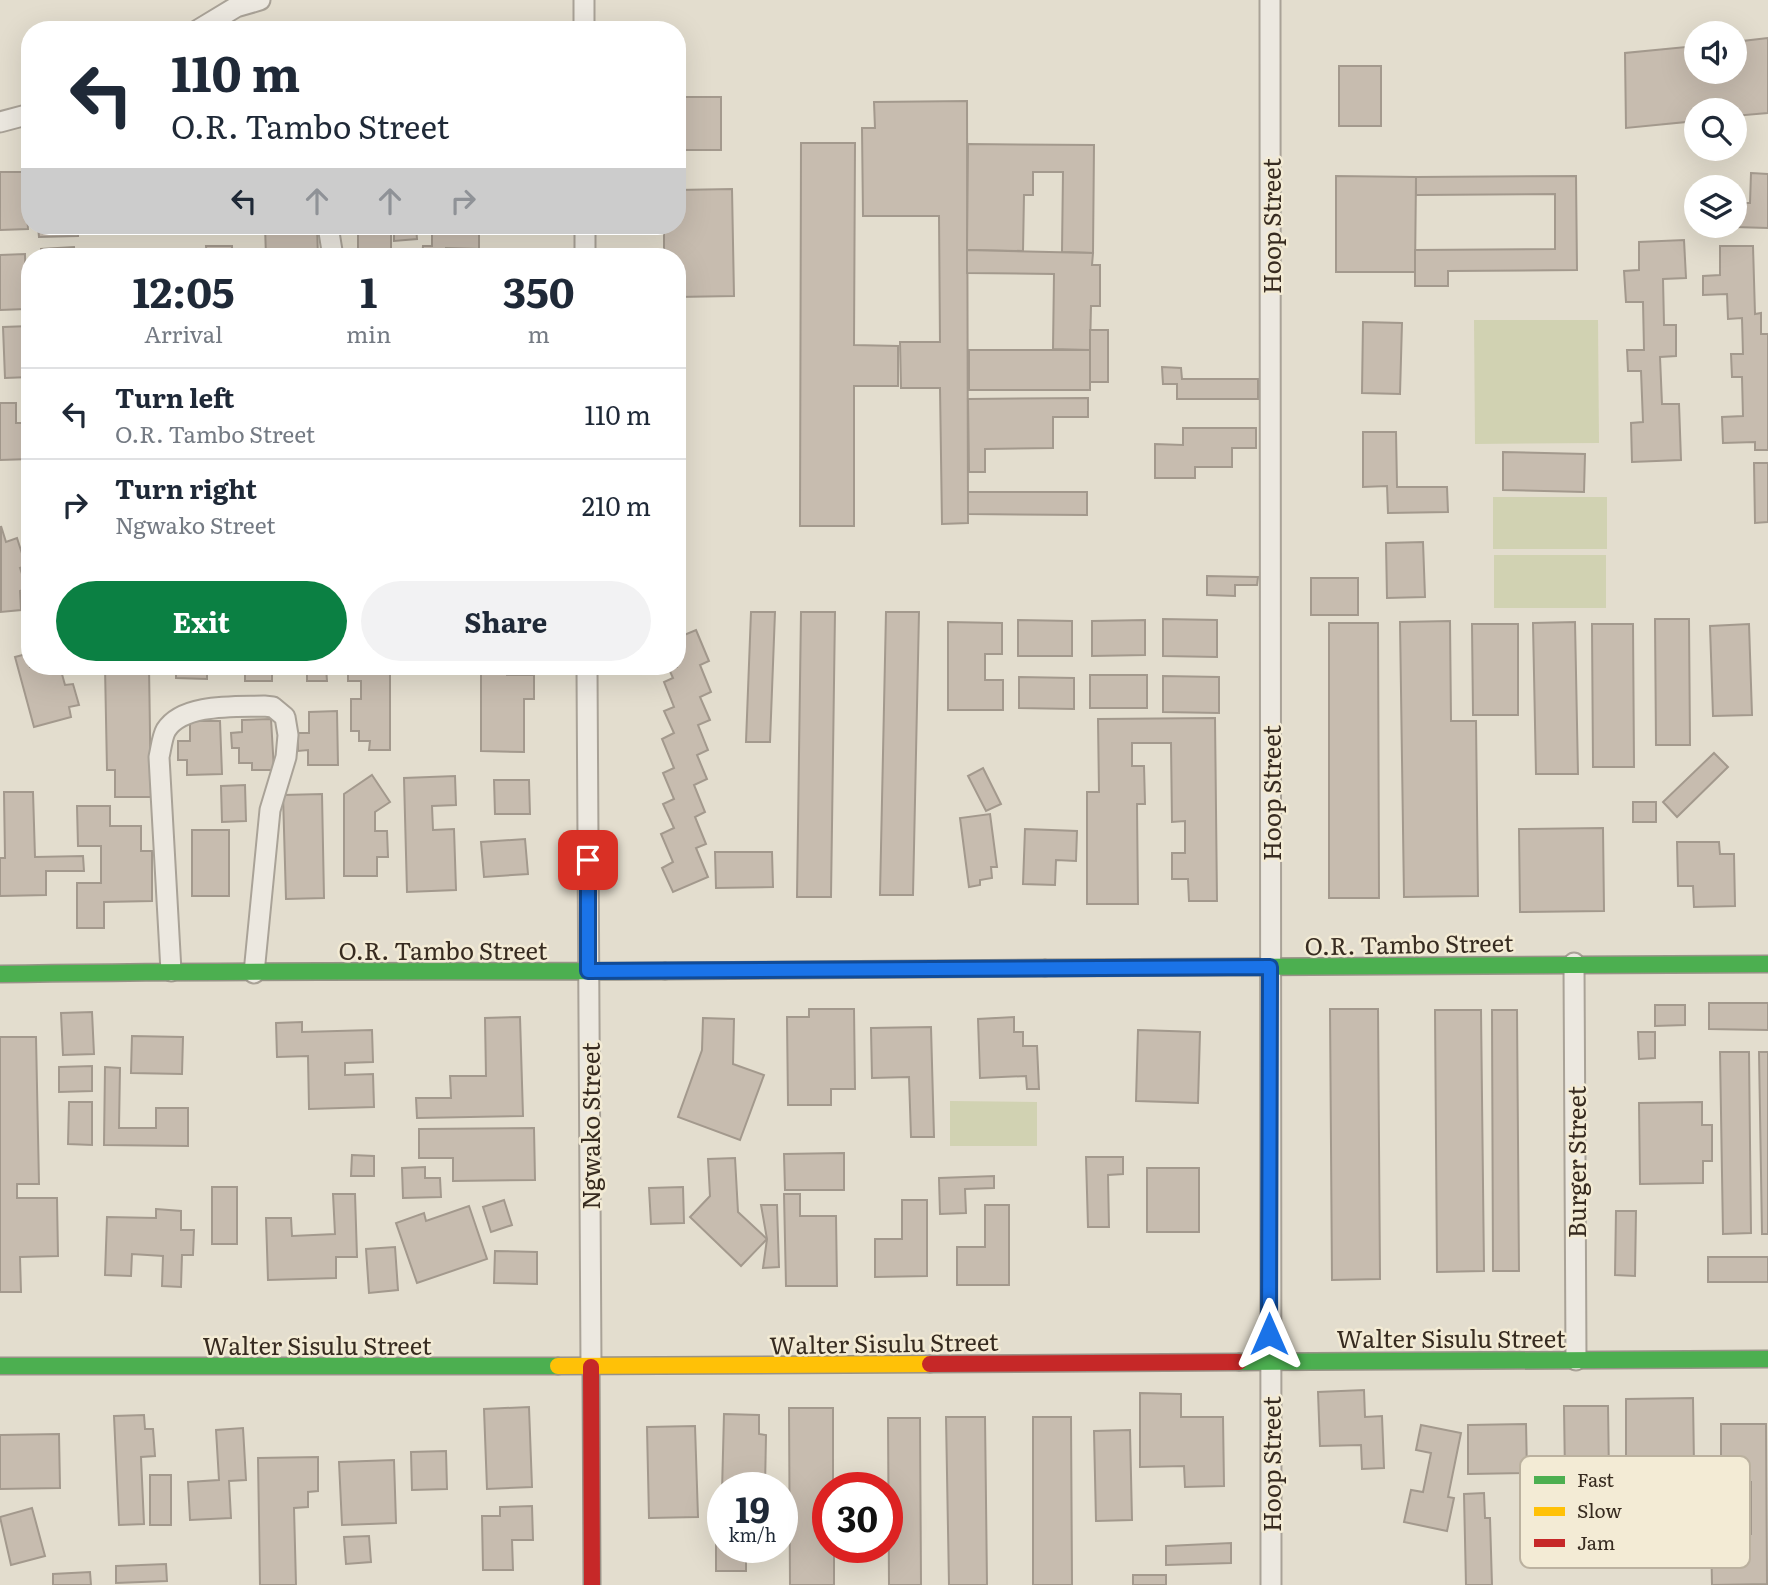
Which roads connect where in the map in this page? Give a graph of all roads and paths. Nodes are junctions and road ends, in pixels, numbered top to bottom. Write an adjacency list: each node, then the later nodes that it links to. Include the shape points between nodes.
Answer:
1 (260, 0): 4 (street)
2 (584, 0): 5 (street)
3 (1270, 0): 11 (street, Hoop Street)
4 (213, 21)
5 (584, 21)
6 (21, 116): 7 (street)
7 (0, 122)
8 (587, 675): 13 (street, Ngwako Street)
9 (1574, 963): 10 (main road, O.R. Tambo Street); 11 (main road, O.R. Tambo Street); 18 (street, Burger Street)
10 (1768, 964)
11 (1270, 967): 13 (main road, O.R. Tambo Street); 17 (street, Hoop Street)
12 (171, 971): 14 (main road, O.R. Tambo Street); 14 (street, via 159,757 166,730 200,709 264,706 285,717 288,735 270,810); 15 (main road, O.R. Tambo Street)
13 (588, 971): 14 (main road, O.R. Tambo Street); 20 (street, Ngwako Street)
14 (254, 973)
15 (0, 974)
16 (1768, 1359): 18 (main road, Walter Sisulu Street)
17 (1269, 1360): 18 (main road, Walter Sisulu Street); 20 (main road, Walter Sisulu Street); 22 (street, Hoop Street)
18 (1576, 1360)
19 (0, 1366): 20 (main road, Walter Sisulu Street)
20 (591, 1367): 21 (main road, Ngwako Street)
21 (593, 1585)
22 (1270, 1585)

